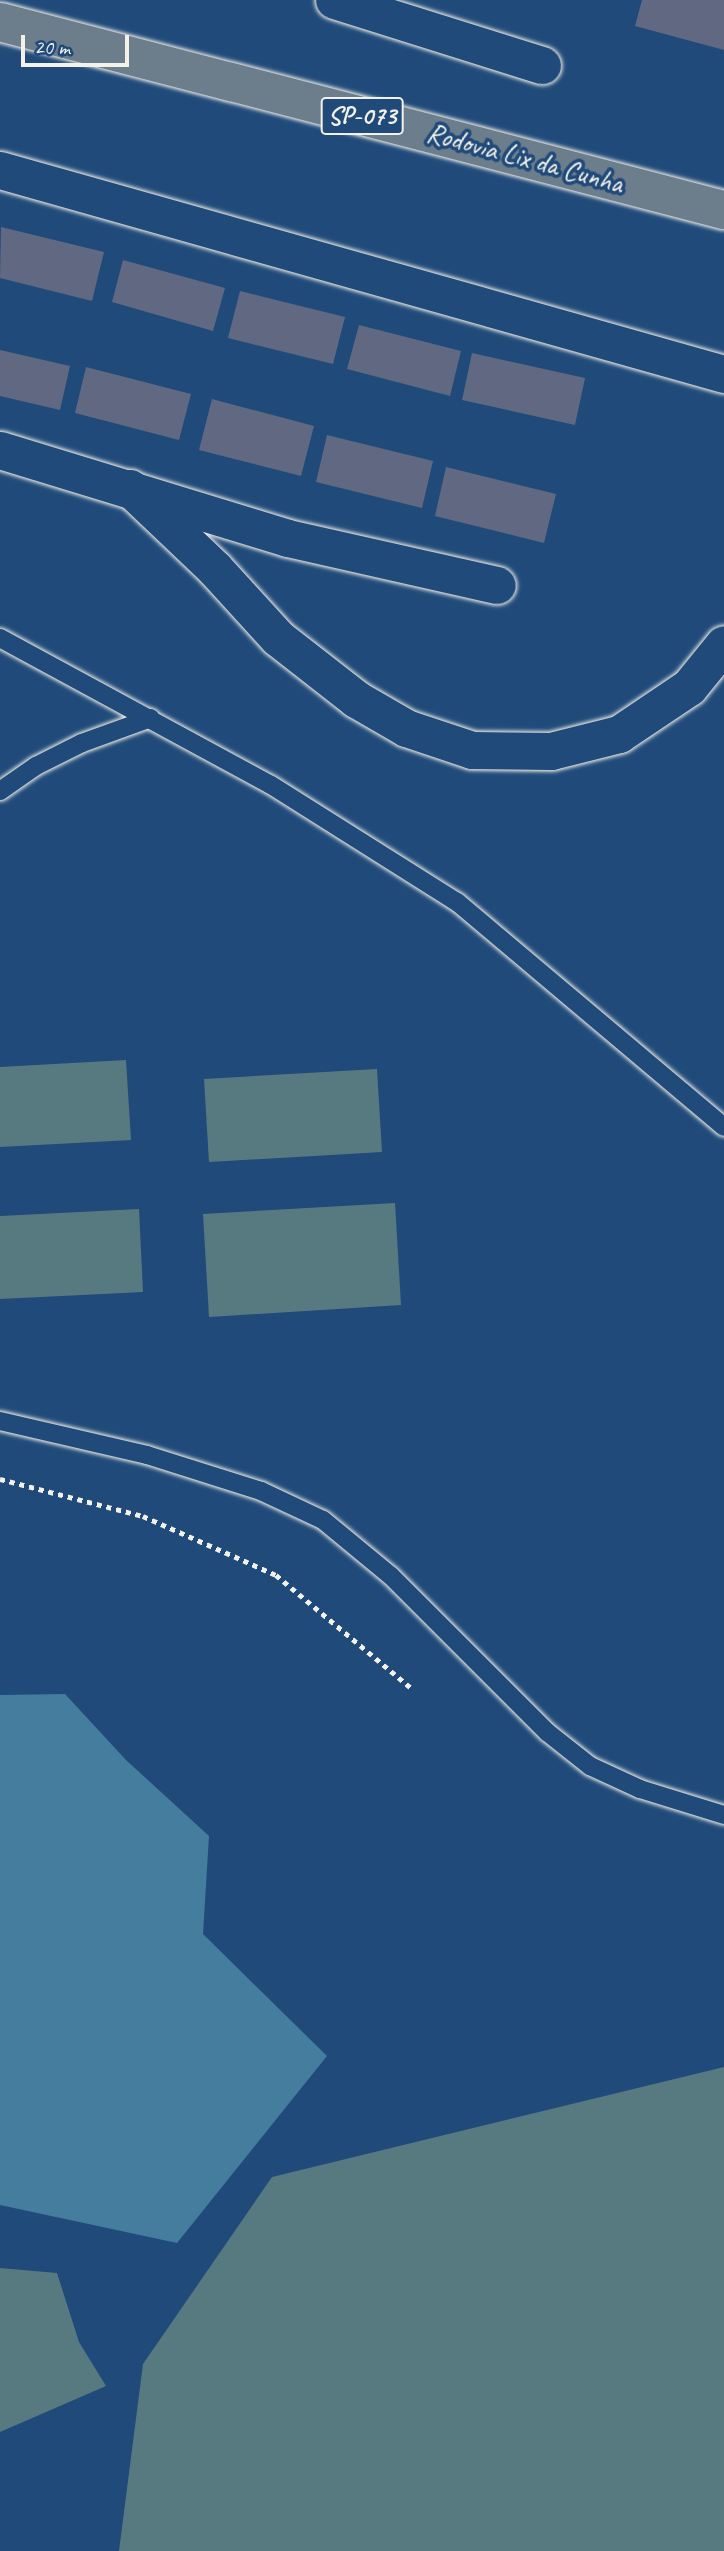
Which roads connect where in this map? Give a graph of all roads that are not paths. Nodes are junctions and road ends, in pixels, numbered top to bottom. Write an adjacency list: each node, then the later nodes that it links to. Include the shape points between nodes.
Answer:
1 (334, 0): 2 (street)
2 (389, 7): 4 (street)
3 (0, 22): 6 (main road, Rodovia Lix da Cunha / SP-073)
4 (541, 65)
5 (0, 170): 7 (street)
6 (724, 210)
7 (724, 374)
8 (0, 450): 9 (street)
9 (130, 488): 10 (street, via 288,538); 12 (street, via 215,569 278,638 356,699 406,728 472,750 551,751 619,734 689,687)
10 (497, 585)
11 (0, 638): 13 (lane)
12 (724, 644)
13 (151, 718): 14 (lane, via 36,765); 15 (lane, via 271,785 457,902)
14 (0, 791)
15 (724, 1127)
16 (0, 1421): 17 (lane, via 160,1459 261,1491 323,1520 391,1576 547,1732 590,1766 640,1789)
17 (724, 1815)

